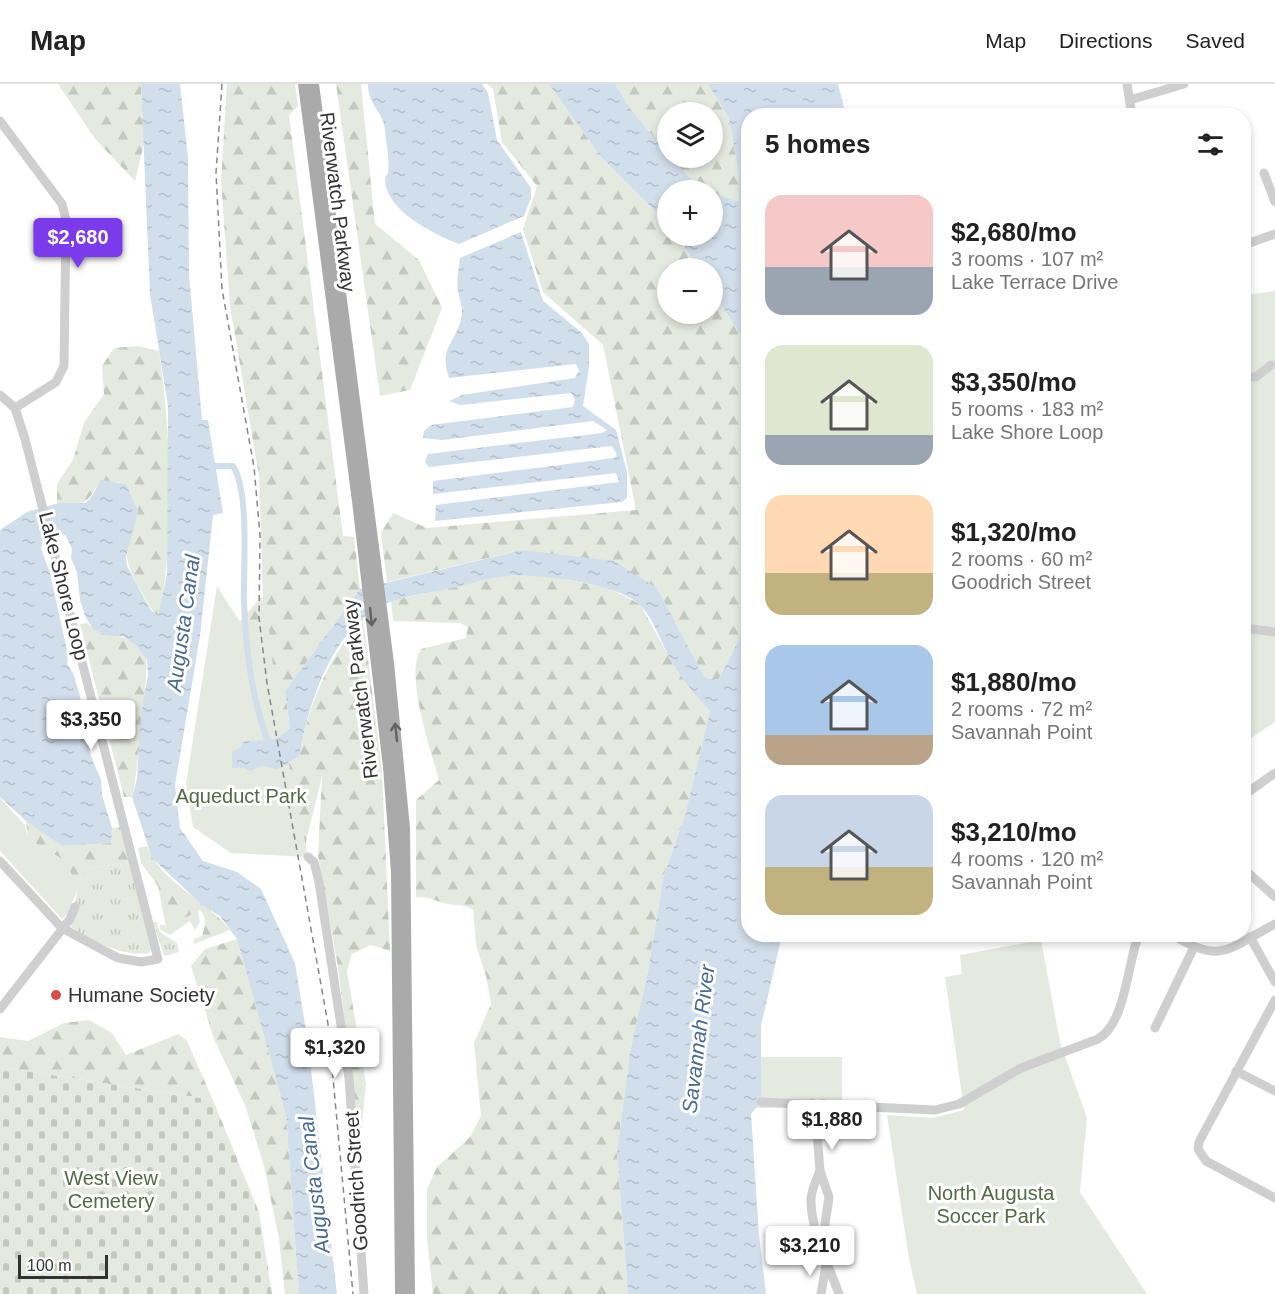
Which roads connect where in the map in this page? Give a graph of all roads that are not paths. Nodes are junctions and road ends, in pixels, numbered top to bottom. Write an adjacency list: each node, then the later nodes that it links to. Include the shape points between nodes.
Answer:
1 (304, 84): 16 (main road, Riverwatch Parkway)
2 (313, 84): 16 (main road, Riverwatch Parkway)
3 (1127, 84): 5 (street)
4 (1184, 84): 5 (street)
5 (1130, 100): 6 (street)
6 (1131, 108)
7 (0, 121): 15 (street, via 62,204 66,220 64,366 56,382)
8 (1263, 173): 9 (street)
9 (1275, 202)
10 (1275, 234): 11 (street)
11 (1251, 243)
12 (1271, 365): 13 (street)
13 (1251, 377)
14 (0, 395): 15 (street)
15 (15, 408): 27 (street, Lake Shore Loop, via 158,959 141,962 118,958)
16 (369, 556): 49 (main road, Riverwatch Parkway, one-way to 49, via 397,872); 50 (main road, Riverwatch Parkway, one-way to 16, via 406,870 388,663)
17 (1251, 629): 18 (street)
18 (1275, 632)
19 (1275, 773): 20 (street)
20 (1251, 790)
21 (308, 857): 48 (street, Goodrich Street, via 314,862 319,882 349,1078)
22 (0, 861): 27 (street)
23 (1251, 875): 24 (street)
24 (1275, 897)
25 (75, 907): 27 (street)
26 (1275, 924): 28 (street)
27 (62, 928): 36 (street)
28 (1251, 936)
29 (1251, 939): 34 (street)
30 (1137, 942): 42 (street, via 1115,1020 1098,1040 1021,1068 967,1101 943,1109)
31 (1185, 942): 33 (street)
32 (1241, 942): 33 (street, via 1222,952)
33 (1194, 947): 37 (street)
34 (1275, 982)
35 (1275, 1000): 38 (street)
36 (0, 1009)
37 (1155, 1028)
38 (1236, 1071): 39 (street); 45 (street, via 1198,1149 1206,1161)
39 (1275, 1091)
40 (761, 1102): 41 (street)
41 (812, 1103): 42 (street); 43 (street)
42 (823, 1103): 43 (street)
43 (817, 1132): 44 (street)
44 (819, 1171): 46 (street, via 829,1197); 46 (street, via 811,1198)
45 (1275, 1198)
46 (822, 1244): 47 (street)
47 (826, 1265): 51 (street); 52 (street)
48 (364, 1294)
49 (401, 1294)
50 (409, 1294)
51 (821, 1294)
52 (839, 1294)

